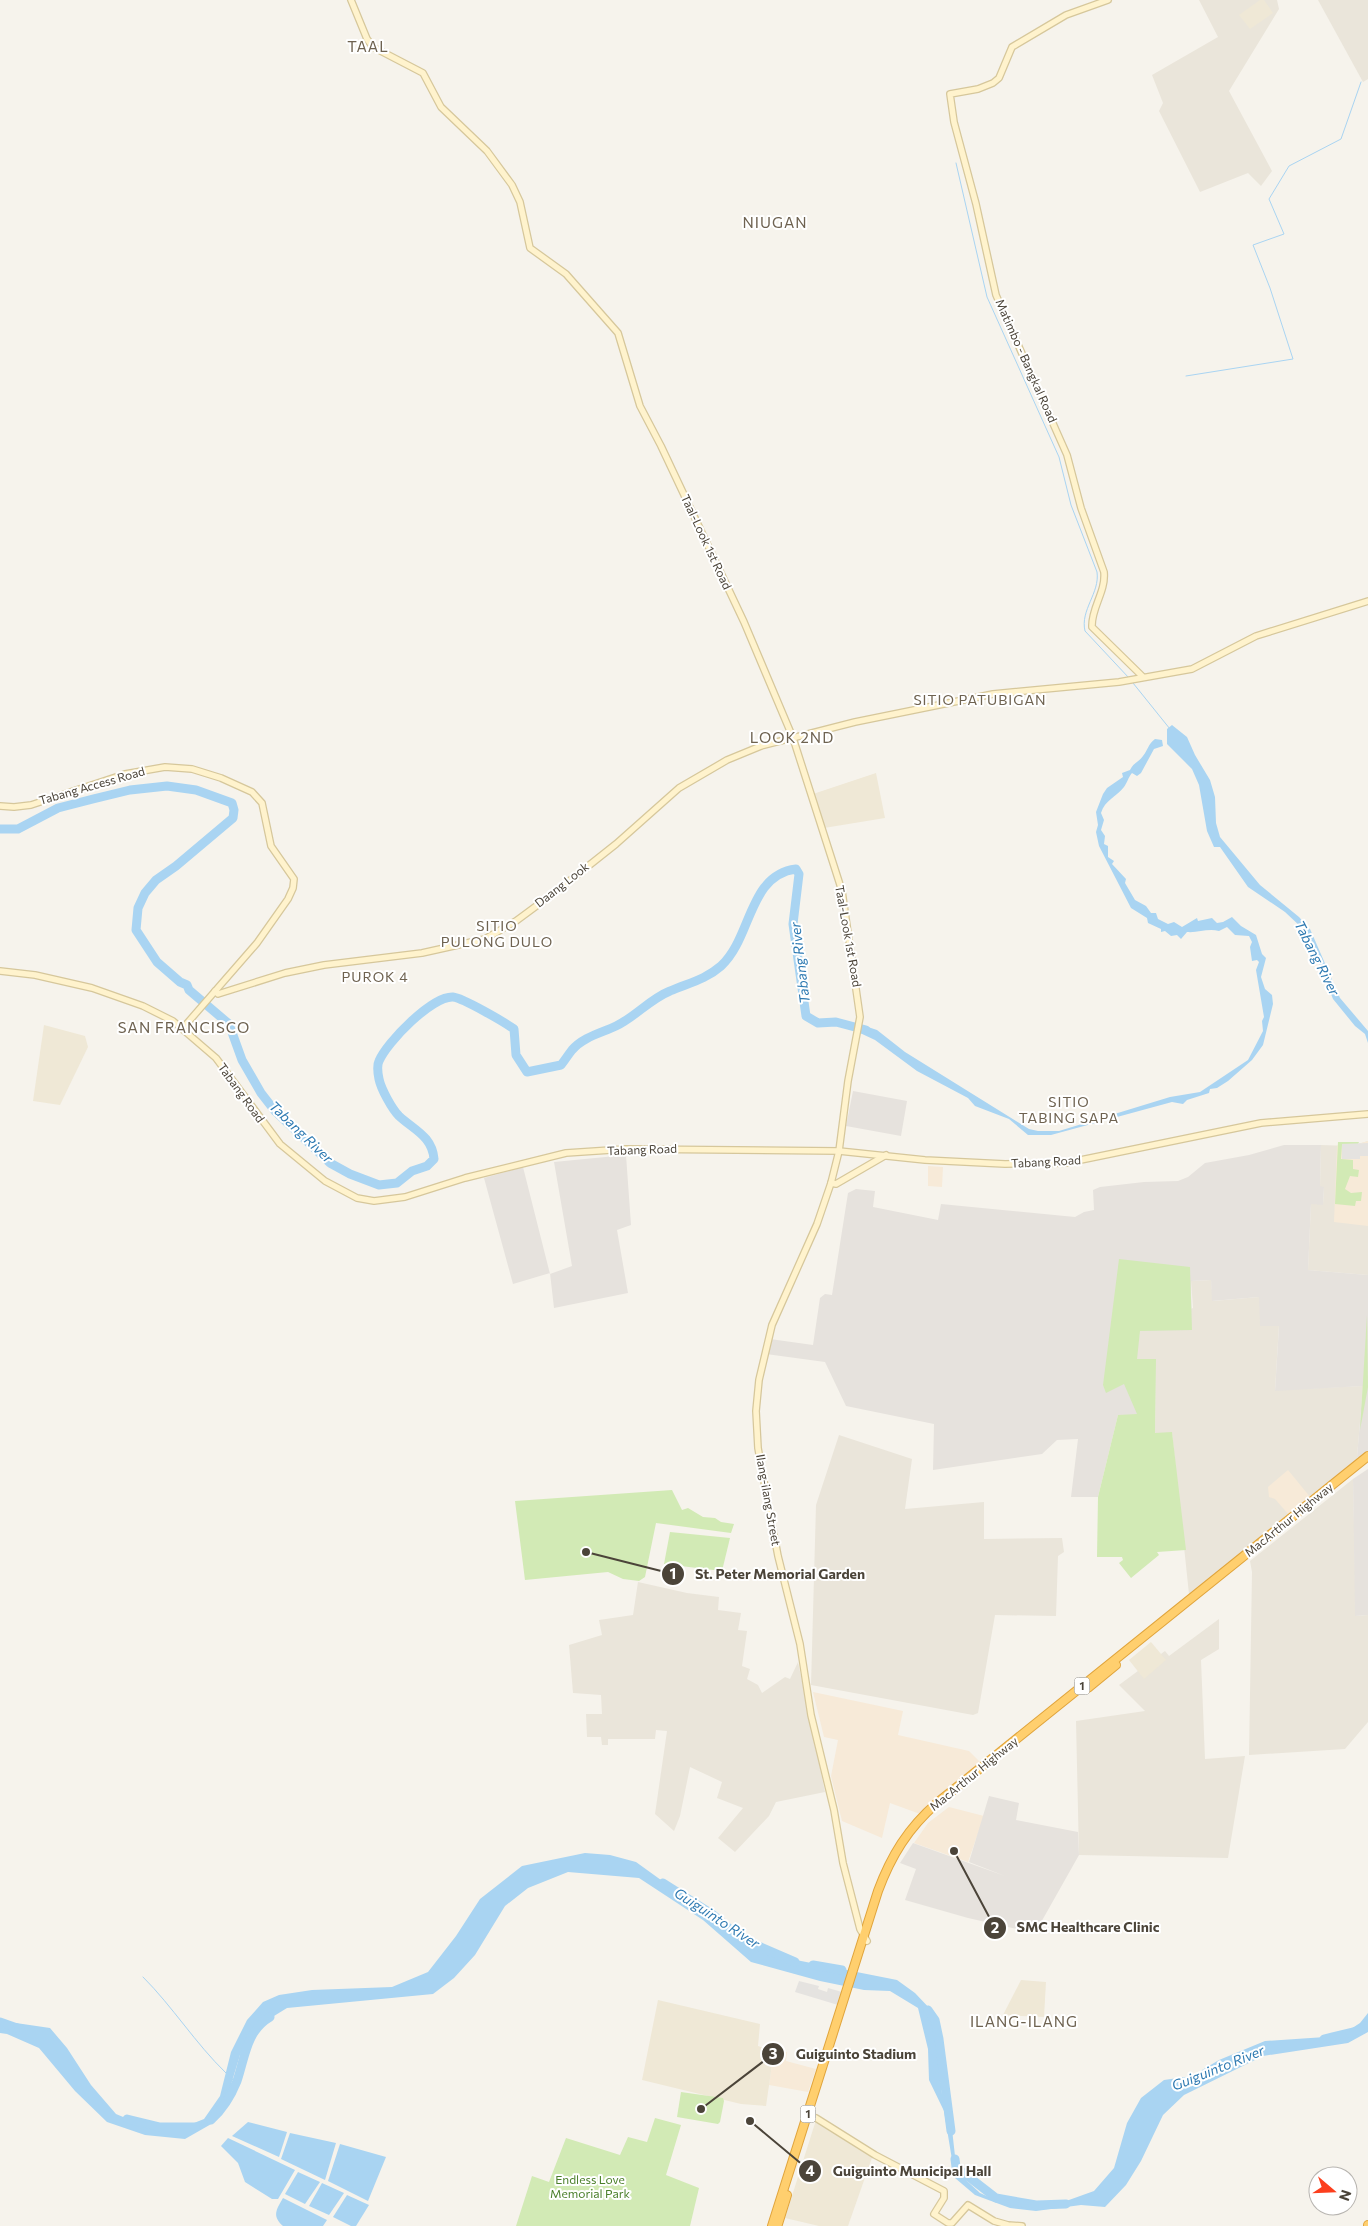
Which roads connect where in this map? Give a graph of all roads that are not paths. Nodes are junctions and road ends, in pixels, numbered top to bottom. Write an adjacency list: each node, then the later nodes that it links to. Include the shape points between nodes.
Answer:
1 (350, 0): 5 (street, Taal-Look 1st Road, via 373,47 424,73 441,107 486,151 512,185 520,202 530,248 566,274 618,333 640,406 744,622)
2 (1108, 0): 4 (street, Matimbo - Bangkal Road, via 1066,15 1012,47 999,78 993,83 950,94 996,294 1067,455 1081,508 1104,572 1105,583 1092,627)
3 (1368, 601): 4 (street, via 1256,636 1192,669)
4 (1141, 677): 5 (street, Daang Look, via 993,694)
5 (793, 738): 8 (street, Daang Look, via 761,746 727,760 679,788 558,890 516,921 485,938 422,953 314,967); 11 (street, Taal-Look 1st Road, via 842,890 860,1006)
6 (0, 806): 8 (street, Tabang Access Road, via 30,805 125,774 165,767 203,772 252,792 262,803 271,846 294,879 293,888 257,943)
7 (0, 971): 9 (street, Tabang Road, via 92,988 158,1012)
8 (216, 992): 9 (street, Tabang Access Road)
9 (183, 1028): 11 (street, Tabang Road, via 216,1058 280,1144 325,1181 357,1198 374,1201 405,1197 559,1154 626,1149)
10 (1368, 1114): 12 (street, Tabang Road, via 1261,1123 1066,1163 1004,1164)
11 (839, 1152): 12 (street, Tabang Road); 13 (street, Taal-Look 1st Road)
12 (886, 1155): 13 (street, via 836,1184)
13 (831, 1183): 16 (street, Ilang-ilang Street, via 817,1224 772,1325 758,1380 756,1411 758,1448 778,1556 800,1644 811,1715 843,1863)
14 (1368, 1456): 16 (highway, MacArthur Highway / 1, via 923,1816 906,1835 888,1865)
15 (1368, 1462): 16 (highway, MacArthur Highway / 1, via 925,1820 909,1838 892,1867)
16 (865, 1939): 17 (highway, MacArthur Highway / 1)
17 (810, 2116): 18 (highway, MacArthur Highway / 1); 19 (highway, MacArthur Highway / 1); 20 (street, via 944,2191 944,2198 934,2214 948,2223 952,2223 968,2205 994,2221)
18 (772, 2226)
19 (777, 2226)
20 (1022, 2226)

